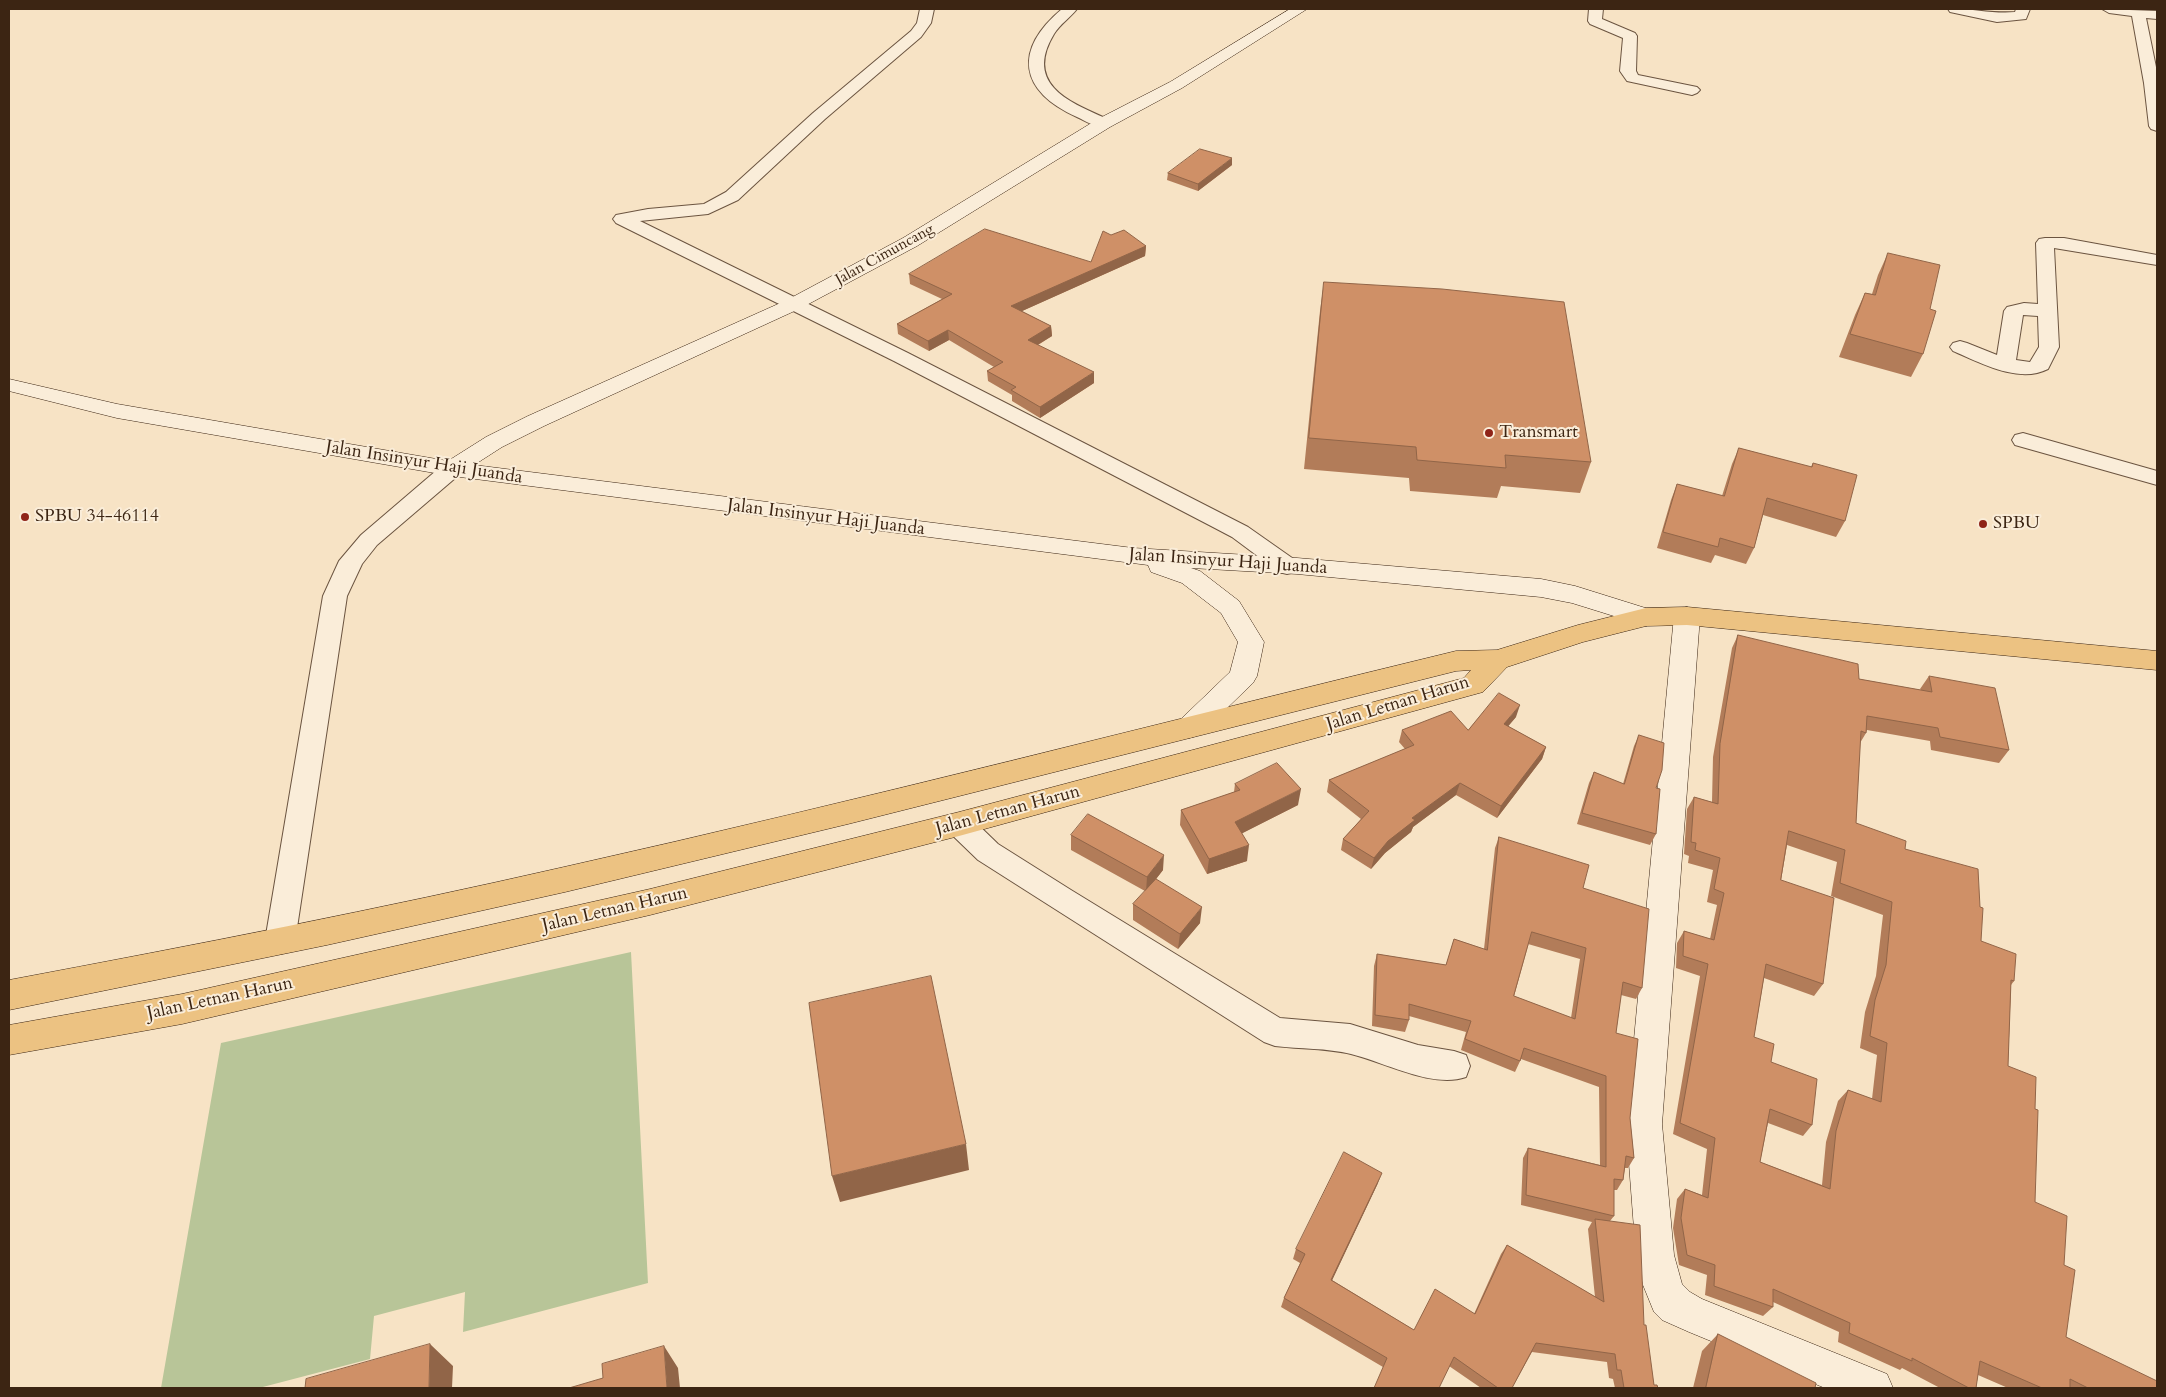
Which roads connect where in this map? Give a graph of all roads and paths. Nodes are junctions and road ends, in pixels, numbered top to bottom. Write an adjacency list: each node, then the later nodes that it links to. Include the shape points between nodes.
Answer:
1 (927, 9): 15 (street, via 924,23 916,34 819,116 732,196 708,209 648,214 622,220)
2 (1070, 9): 12 (street, via 1044,35 1035,74 1061,102)
3 (1300, 9): 12 (street, Jalan Cimuncang, via 1176,85)
4 (1596, 9): 11 (street, via 1595,21 1630,36 1628,71 1632,78)
5 (1955, 9): 6 (street, via 2008,18 2021,16)
6 (2023, 9)
7 (2109, 9): 8 (street)
8 (2138, 13): 9 (street); 10 (street)
9 (2157, 16)
10 (2154, 83): 13 (street)
11 (1692, 90)
12 (1104, 123): 15 (street, Jalan Cimuncang, via 910,242)
13 (2157, 126)
14 (2157, 260): 16 (street, via 2064,243 2045,244)
15 (794, 304): 21 (street, Jalan Cimuncang, via 536,421 494,442); 24 (street, via 1240,532)
16 (2048, 311): 18 (street, via 2014,311); 18 (street, via 2049,347 2041,364 2033,369)
17 (1960, 347): 18 (street)
18 (2005, 365)
19 (9, 385): 21 (street, Jalan Insinyur Haji Juanda, via 117,411)
20 (2023, 440): 22 (street)
21 (452, 469): 23 (street, Jalan Insinyur Haji Juanda); 33 (street, via 369,540 352,561 335,596)
22 (2157, 478)
23 (1133, 556): 24 (street, Jalan Insinyur Haji Juanda); 29 (street, via 1191,577 1230,607 1251,642 1243,676)
24 (1287, 566): 26 (street, Jalan Insinyur Haji Juanda, via 1541,588)
25 (1687, 616): 26 (main road); 28 (main road); 37 (street, via 1644,1124 1655,1255 1662,1285 1668,1298 1689,1313)
26 (1646, 617): 27 (main road, via 1578,634)
27 (1498, 660): 29 (main road, Jalan Letnan Harun, via 1456,661); 30 (main road, Jalan Letnan Harun, via 1473,685)
28 (2157, 661)
29 (1188, 728): 31 (main road, Jalan Letnan Harun)
30 (959, 824): 32 (main road, Jalan Letnan Harun); 36 (street, via 988,852 1275,1032 1350,1039 1418,1060)
31 (644, 861): 32 (main road); 33 (main road, Jalan Letnan Harun)
32 (650, 902): 35 (main road, Jalan Letnan Harun, via 182,1009)
33 (280, 941): 34 (main road, Jalan Letnan Harun)
34 (9, 995)
35 (9, 1040)
36 (1454, 1066)
37 (1873, 1388)

